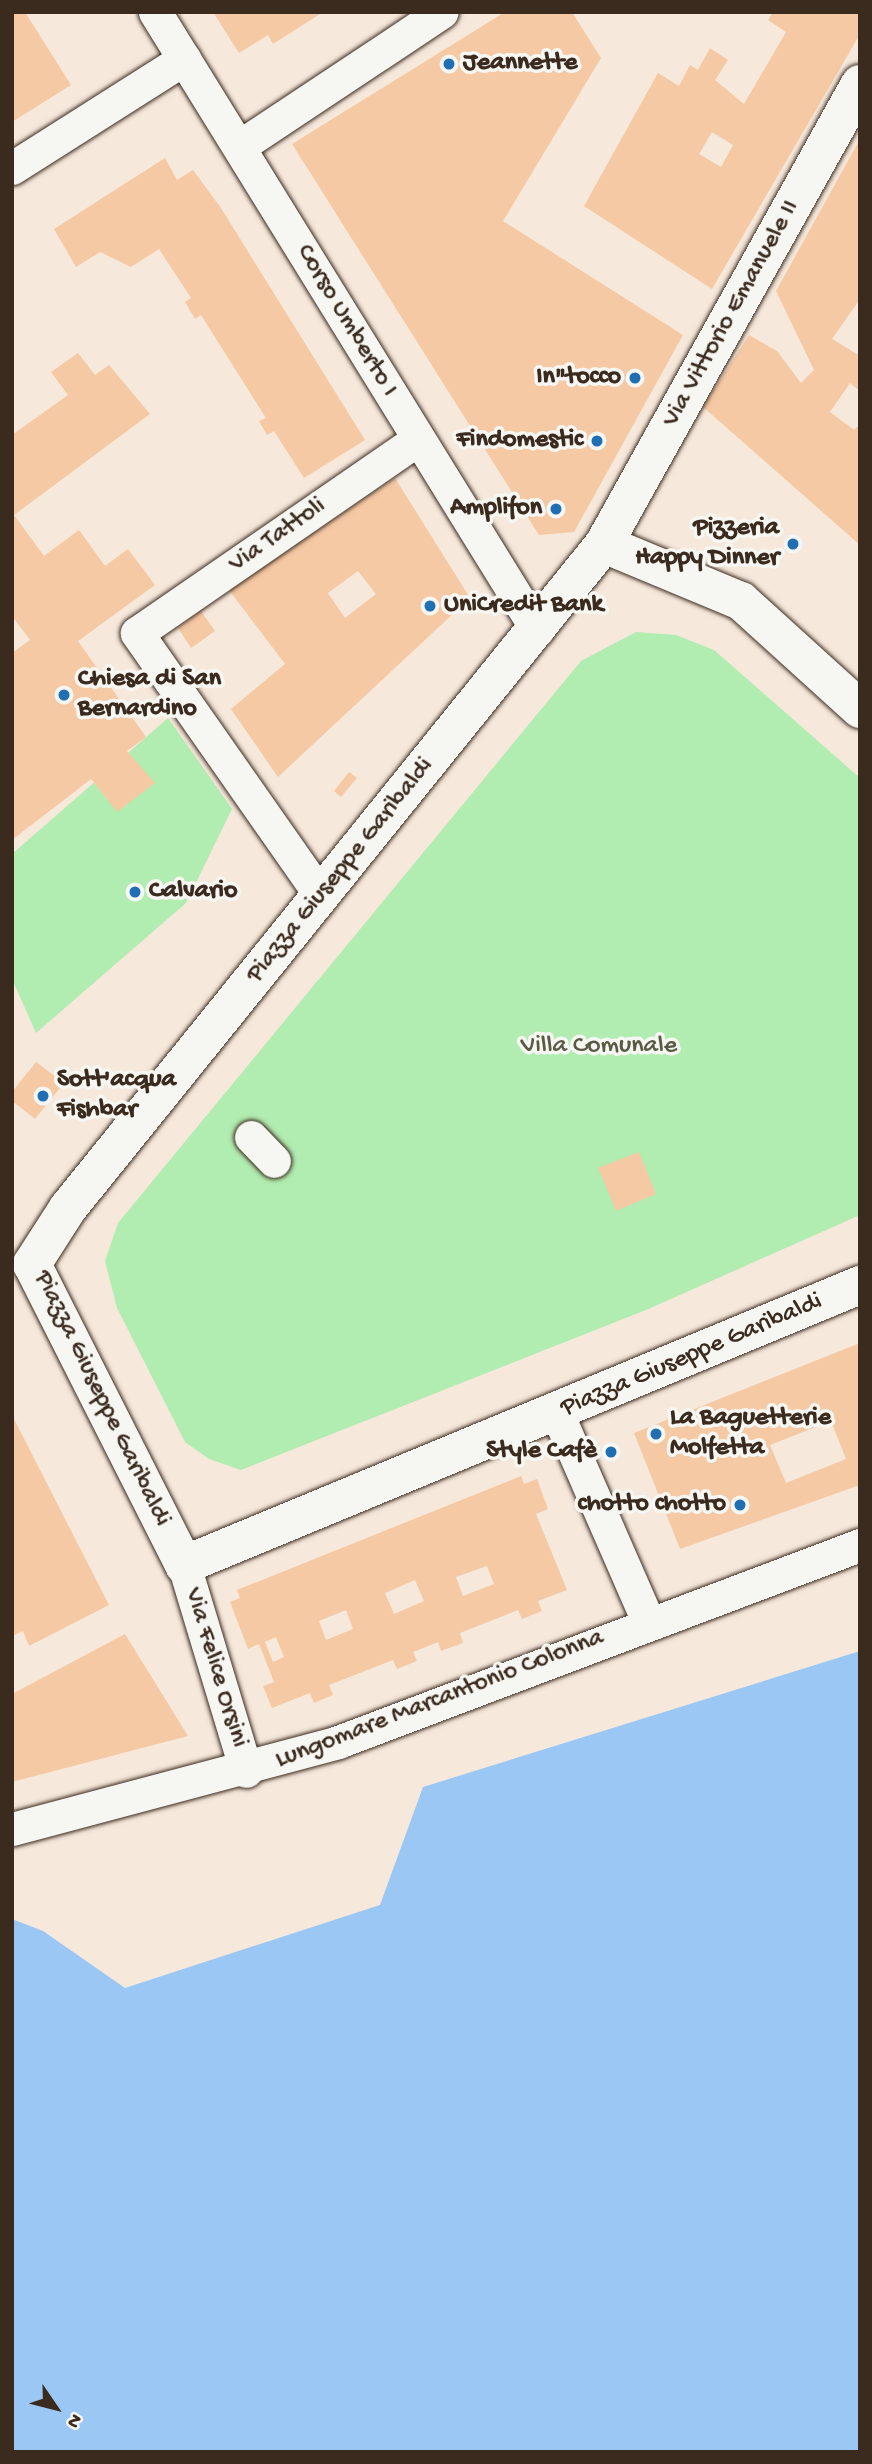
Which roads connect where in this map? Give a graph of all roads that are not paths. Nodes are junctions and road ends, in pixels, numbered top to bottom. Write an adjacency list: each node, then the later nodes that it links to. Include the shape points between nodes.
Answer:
1 (155, 12): 3 (street, Corso Umberto I)
2 (442, 12): 5 (street)
3 (184, 59): 5 (street, Corso Umberto I); 6 (street)
4 (860, 84): 8 (street, Via Vittorio Emanuele II)
5 (240, 146): 7 (street, Corso Umberto I)
6 (12, 168)
7 (418, 439): 9 (street, Corso Umberto I); 11 (street, Via Tattoli, via 137,633)
8 (604, 544): 9 (street, Piazza Giuseppe Garibaldi); 10 (street, via 741,601)
9 (537, 630): 11 (street, Piazza Giuseppe Garibaldi)
10 (860, 709)
11 (321, 896): 14 (street, Piazza Giuseppe Garibaldi)
12 (251, 1137): 13 (street)
13 (274, 1161)
14 (22, 1270): 18 (street, Piazza Giuseppe Garibaldi)
15 (860, 1285): 16 (street, Piazza Giuseppe Garibaldi)
16 (557, 1413): 18 (street, Piazza Giuseppe Garibaldi); 19 (street)
17 (860, 1545): 19 (street, Lungomare Marcantonio Colonna)
18 (184, 1565): 20 (street, Via Felice Orsini)
19 (648, 1621): 20 (street, Lungomare Marcantonio Colonna, via 338,1742)
20 (246, 1771): 21 (street, Lungomare Marcantonio Colonna)
21 (12, 1829)

